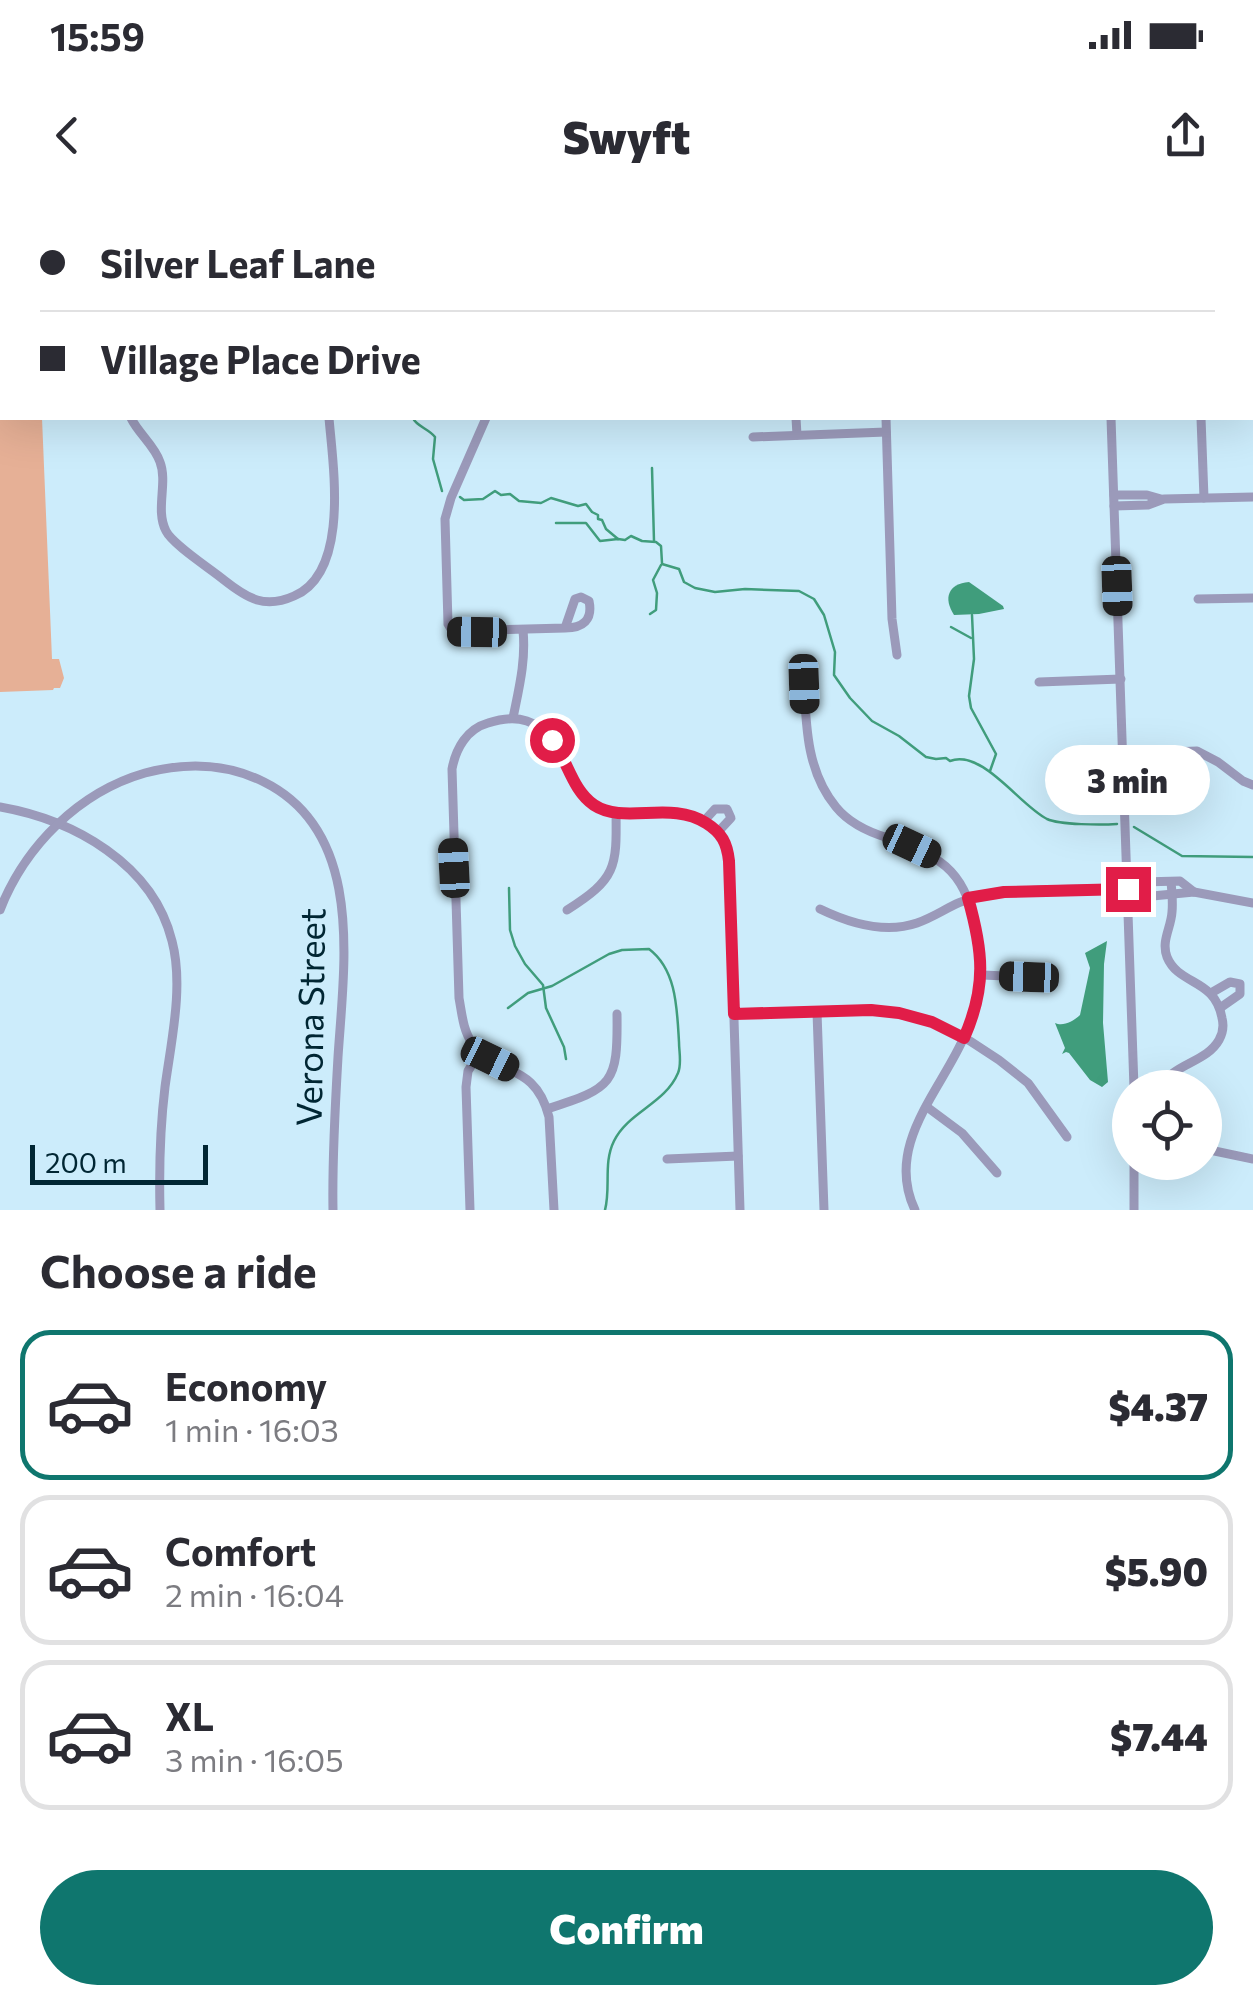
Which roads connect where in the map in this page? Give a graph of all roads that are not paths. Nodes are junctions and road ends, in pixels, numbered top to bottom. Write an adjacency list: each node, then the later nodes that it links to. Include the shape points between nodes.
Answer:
1 (132, 420): 2 (street, via 159,458 166,532 251,600 268,602 302,593 324,562 333,528)
2 (329, 420)
3 (485, 420): 17 (street, via 445,519 449,627)
4 (796, 420): 9 (street)
5 (886, 420): 8 (street)
6 (1111, 420): 13 (street)
7 (1202, 420): 12 (street)
8 (886, 432): 9 (street); 18 (street)
9 (797, 435): 10 (street)
10 (753, 437)
11 (1253, 497): 12 (street)
12 (1204, 498): 13 (street)
13 (1114, 501): 19 (street)
14 (1253, 598): 15 (street)
15 (1198, 600)
16 (564, 628): 17 (street)
17 (523, 630): 22 (street, via 523,672)
18 (897, 654)
19 (1121, 679): 20 (street); 23 (street)
20 (1039, 682)
21 (804, 684): 34 (street, via 810,753 835,806 864,829 937,858)
22 (512, 718): 26 (street, via 544,732 578,790); 47 (street, via 474,730 452,769 459,998 464,1027)
23 (1124, 754): 24 (street, via 1198,750); 31 (street)
24 (1253, 786)
25 (0, 807): 28 (street)
26 (616, 812): 27 (street, via 679,812); 38 (street, via 614,866 602,886)
27 (704, 822): 29 (street); 29 (street, via 727,808 730,818)
28 (56, 824): 37 (street, Verona Street); 59 (street, via 102,846 142,881 173,944 176,1001); 60 (street, Verona Street, via 110,787 193,765 245,773 306,812 334,864 344,924)
29 (718, 832): 45 (street, via 729,861)
30 (1172, 882): 31 (street); 32 (street); 33 (street)
31 (1128, 889): 33 (street, via 1154,901); 34 (street); 48 (street)
32 (1194, 892): 33 (street); 35 (street)
33 (1172, 896): 41 (street, via 1166,955 1175,970)
34 (968, 898): 36 (street, via 902,926 869,926); 39 (street)
35 (1253, 904)
36 (820, 909)
37 (0, 910)
38 (567, 910)
39 (982, 975): 40 (street); 46 (street)
40 (1029, 977)
41 (1212, 993): 42 (street); 42 (street, via 1240,984 1240,994)
42 (1220, 1008): 49 (street, via 1222,1033 1214,1047)
43 (817, 1012): 45 (street); 46 (street, via 899,1013); 64 (street)
44 (617, 1014): 51 (street, via 609,1078 594,1093)
45 (734, 1014): 54 (street)
46 (964, 1038): 50 (street); 52 (street, via 1028,1083)
47 (480, 1052): 51 (street, via 525,1077); 61 (street, via 466,1088)
48 (1133, 1070)
49 (1175, 1070)
50 (927, 1107): 57 (street, via 962,1133); 65 (street, via 906,1154 905,1179)
51 (547, 1109): 62 (street)
52 (1067, 1137)
53 (1222, 1153): 56 (street)
54 (738, 1156): 55 (street); 63 (street)
55 (667, 1158)
56 (1253, 1159)
57 (997, 1173)
58 (1134, 1180): 66 (street)
59 (160, 1210)
60 (333, 1210)
61 (470, 1210)
62 (554, 1210)
63 (740, 1210)
64 (824, 1210)
65 (916, 1210)
66 (1134, 1210)

